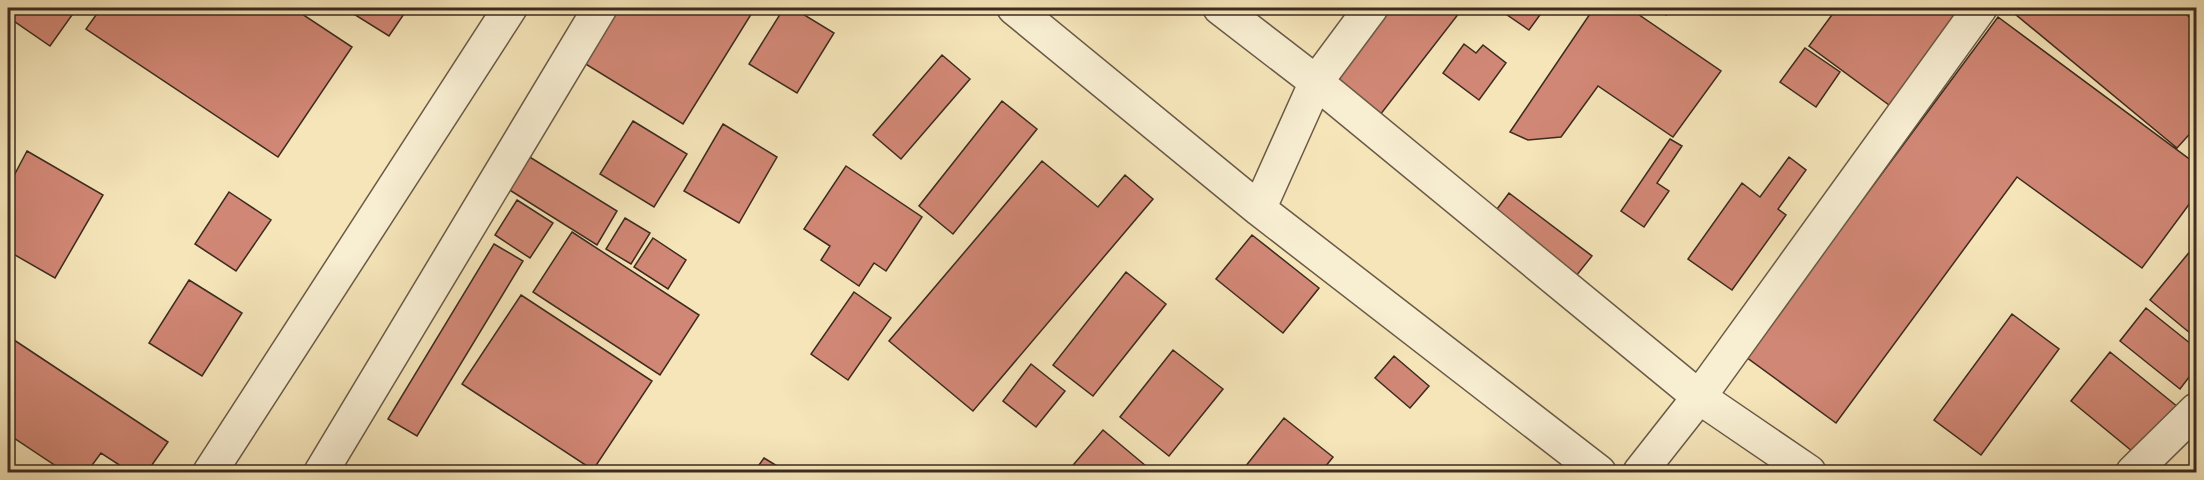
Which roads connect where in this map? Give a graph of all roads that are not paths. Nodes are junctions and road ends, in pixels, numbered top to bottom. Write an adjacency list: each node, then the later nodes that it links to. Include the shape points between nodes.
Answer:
1 (510, 8): 11 (street)
2 (600, 8): 12 (street)
3 (1014, 8): 8 (street)
4 (1220, 8): 7 (street)
5 (1371, 8): 7 (street)
6 (1980, 8): 9 (street)
7 (1316, 81): 8 (street); 9 (street)
8 (1259, 209): 13 (street)
9 (1699, 397): 14 (street); 15 (street)
10 (2196, 410): 16 (street)
11 (210, 472)
12 (321, 472)
13 (1599, 472)
14 (1640, 472)
15 (1809, 472)
16 (2133, 472)

